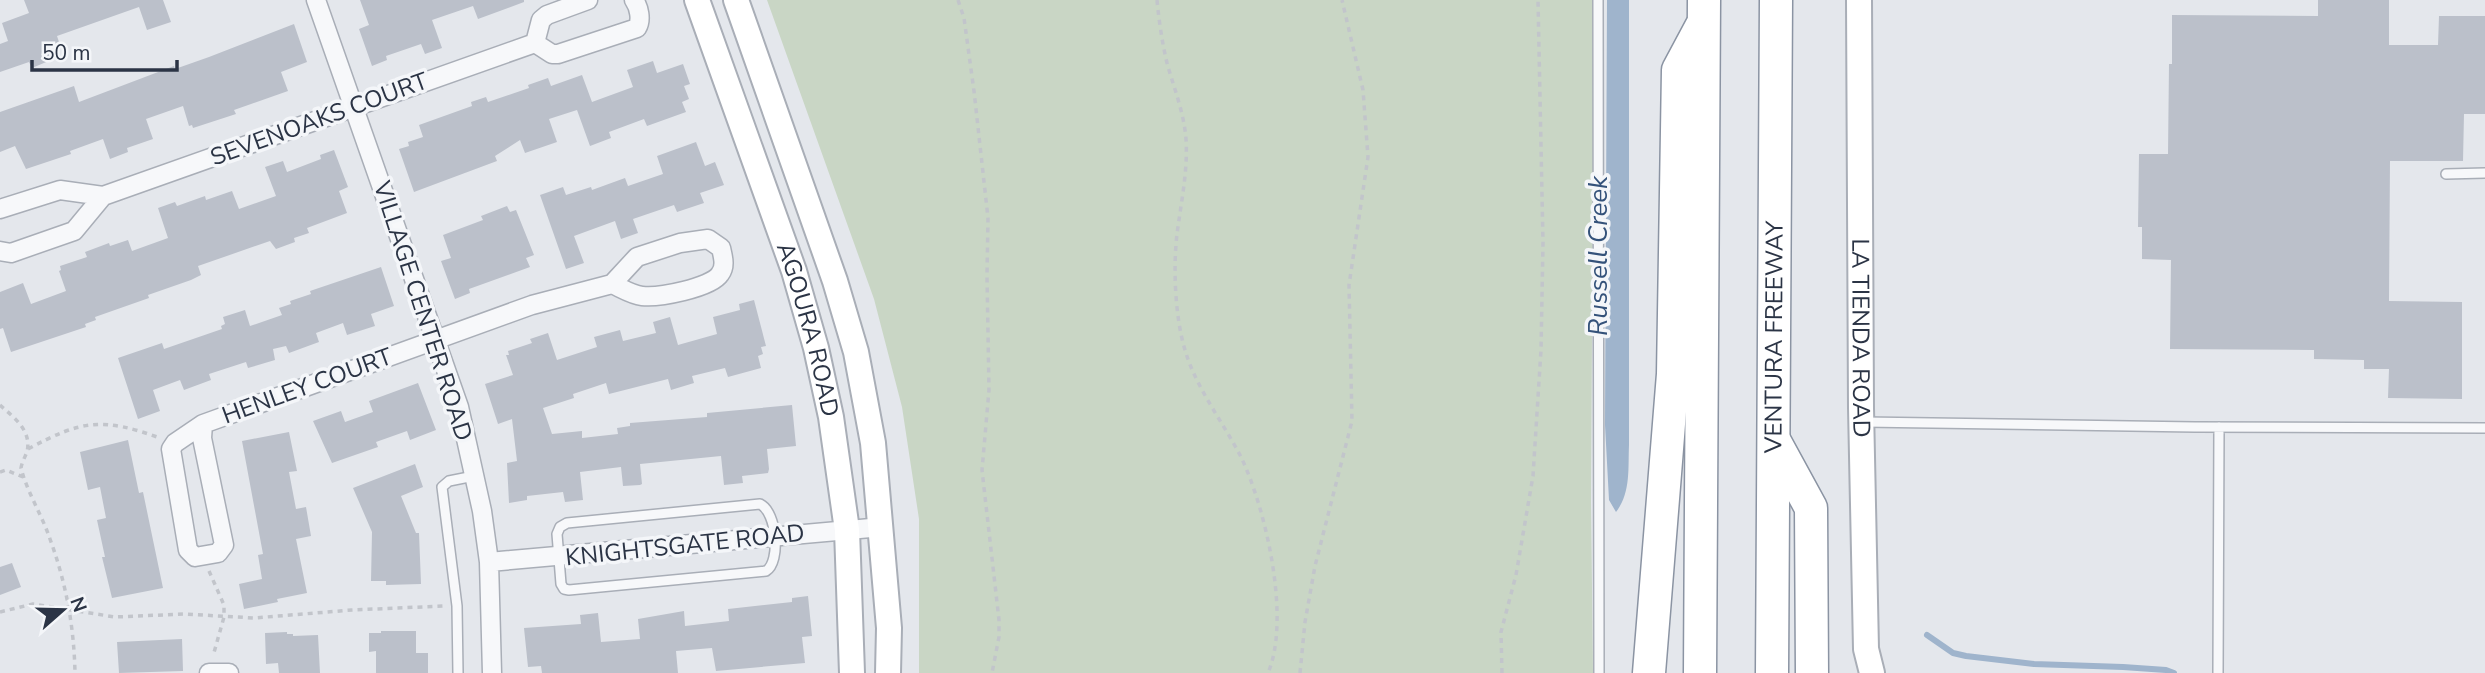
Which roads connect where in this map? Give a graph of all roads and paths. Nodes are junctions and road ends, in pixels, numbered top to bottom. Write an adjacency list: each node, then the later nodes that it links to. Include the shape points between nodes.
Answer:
1 (316, 0): 15 (street, VILLAGE CENTER ROAD)
2 (588, 0): 14 (street, via 547,15 541,20)
3 (634, 0): 14 (street, via 638,27 558,54)
4 (698, 0): 35 (main road, AGOURA ROAD, via 813,335 831,417)
5 (736, 0): 34 (main road, AGOURA ROAD, via 856,352)
6 (958, 0): 50 (path, via 988,218 989,390 982,470 999,620)
7 (1157, 0): 51 (path, via 1164,51 1186,137 1176,248 1181,332 1195,376 1247,470 1260,510 1277,617 1277,642)
8 (1342, 0): 52 (path, via 1362,83 1368,157 1348,302 1352,421 1315,566)
9 (1538, 0): 53 (path, via 1541,350 1531,490 1501,632)
10 (1598, 0): 54 (lane)
11 (1776, 0): 28 (highway, VENTURA FREEWAY)
12 (1859, 0): 24 (main road, LA TIENDA ROAD)
13 (1704, 11): 55 (highway, via 1678,70 1673,374); 56 (highway)
14 (535, 43): 15 (street, SEVENOAKS COURT)
15 (353, 106): 18 (street, SEVENOAKS COURT); 22 (street, VILLAGE CENTER ROAD)
16 (2485, 173): 17 (lane)
17 (2446, 174)
18 (103, 196): 19 (street, SEVENOAKS COURT, via 60,190); 20 (street, via 74,231 11,253)
19 (0, 209)
20 (0, 251)
21 (612, 284): 21 (street, via 641,296 672,294 720,275 724,262 721,248 708,239 680,243 638,257); 22 (street, HENLEY COURT)
22 (436, 339): 25 (street, HENLEY COURT); 32 (street, VILLAGE CENTER ROAD, via 459,407)
23 (0, 405): 30 (path, via 24,428)
24 (1861, 422): 26 (lane); 59 (main road, LA TIENDA ROAD, via 1866,649)
25 (203, 424): 29 (street, HENLEY COURT); 37 (street, HENLEY COURT, via 224,545 218,553)
26 (2219, 427): 27 (lane); 60 (lane)
27 (2485, 429)
28 (1773, 438): 57 (highway, VENTURA FREEWAY); 58 (highway, via 1811,508)
29 (175, 443): 30 (path, via 128,426 92,423); 37 (street, via 171,459 188,550 195,557)
30 (27, 450): 33 (path)
31 (0, 472): 33 (path)
32 (474, 476): 39 (street, VILLAGE CENTER ROAD); 40 (lane, via 442,487)
33 (23, 477): 41 (path, via 51,540)
34 (882, 527): 35 (street, KNIGHTSGATE ROAD); 49 (main road, AGOURA ROAD)
35 (847, 530): 36 (street, KNIGHTSGATE ROAD); 48 (main road, AGOURA ROAD)
36 (775, 536): 38 (street, KNIGHTSGATE ROAD); 38 (lane, via 771,514 760,505 581,522 560,527); 38 (lane, via 774,562 766,571 582,589 565,589 561,584)
37 (206, 555): 43 (path)
38 (558, 557): 39 (street, KNIGHTSGATE ROAD)
39 (489, 562): 47 (street, VILLAGE CENTER ROAD)
40 (457, 606): 43 (path); 46 (lane)
41 (70, 609): 42 (path, via 33,604); 43 (path, via 115,617); 44 (path)
42 (0, 612)
43 (224, 617): 45 (path, via 212,659)
44 (75, 673)
45 (218, 673)
46 (458, 673)
47 (492, 673)
48 (852, 673)
49 (888, 673)
50 (992, 673)
51 (1268, 673)
52 (1300, 673)
53 (1502, 673)
54 (1599, 673)
55 (1649, 673)
56 (1700, 673)
57 (1772, 673)
58 (1812, 673)
59 (1872, 673)
60 (2218, 673)

